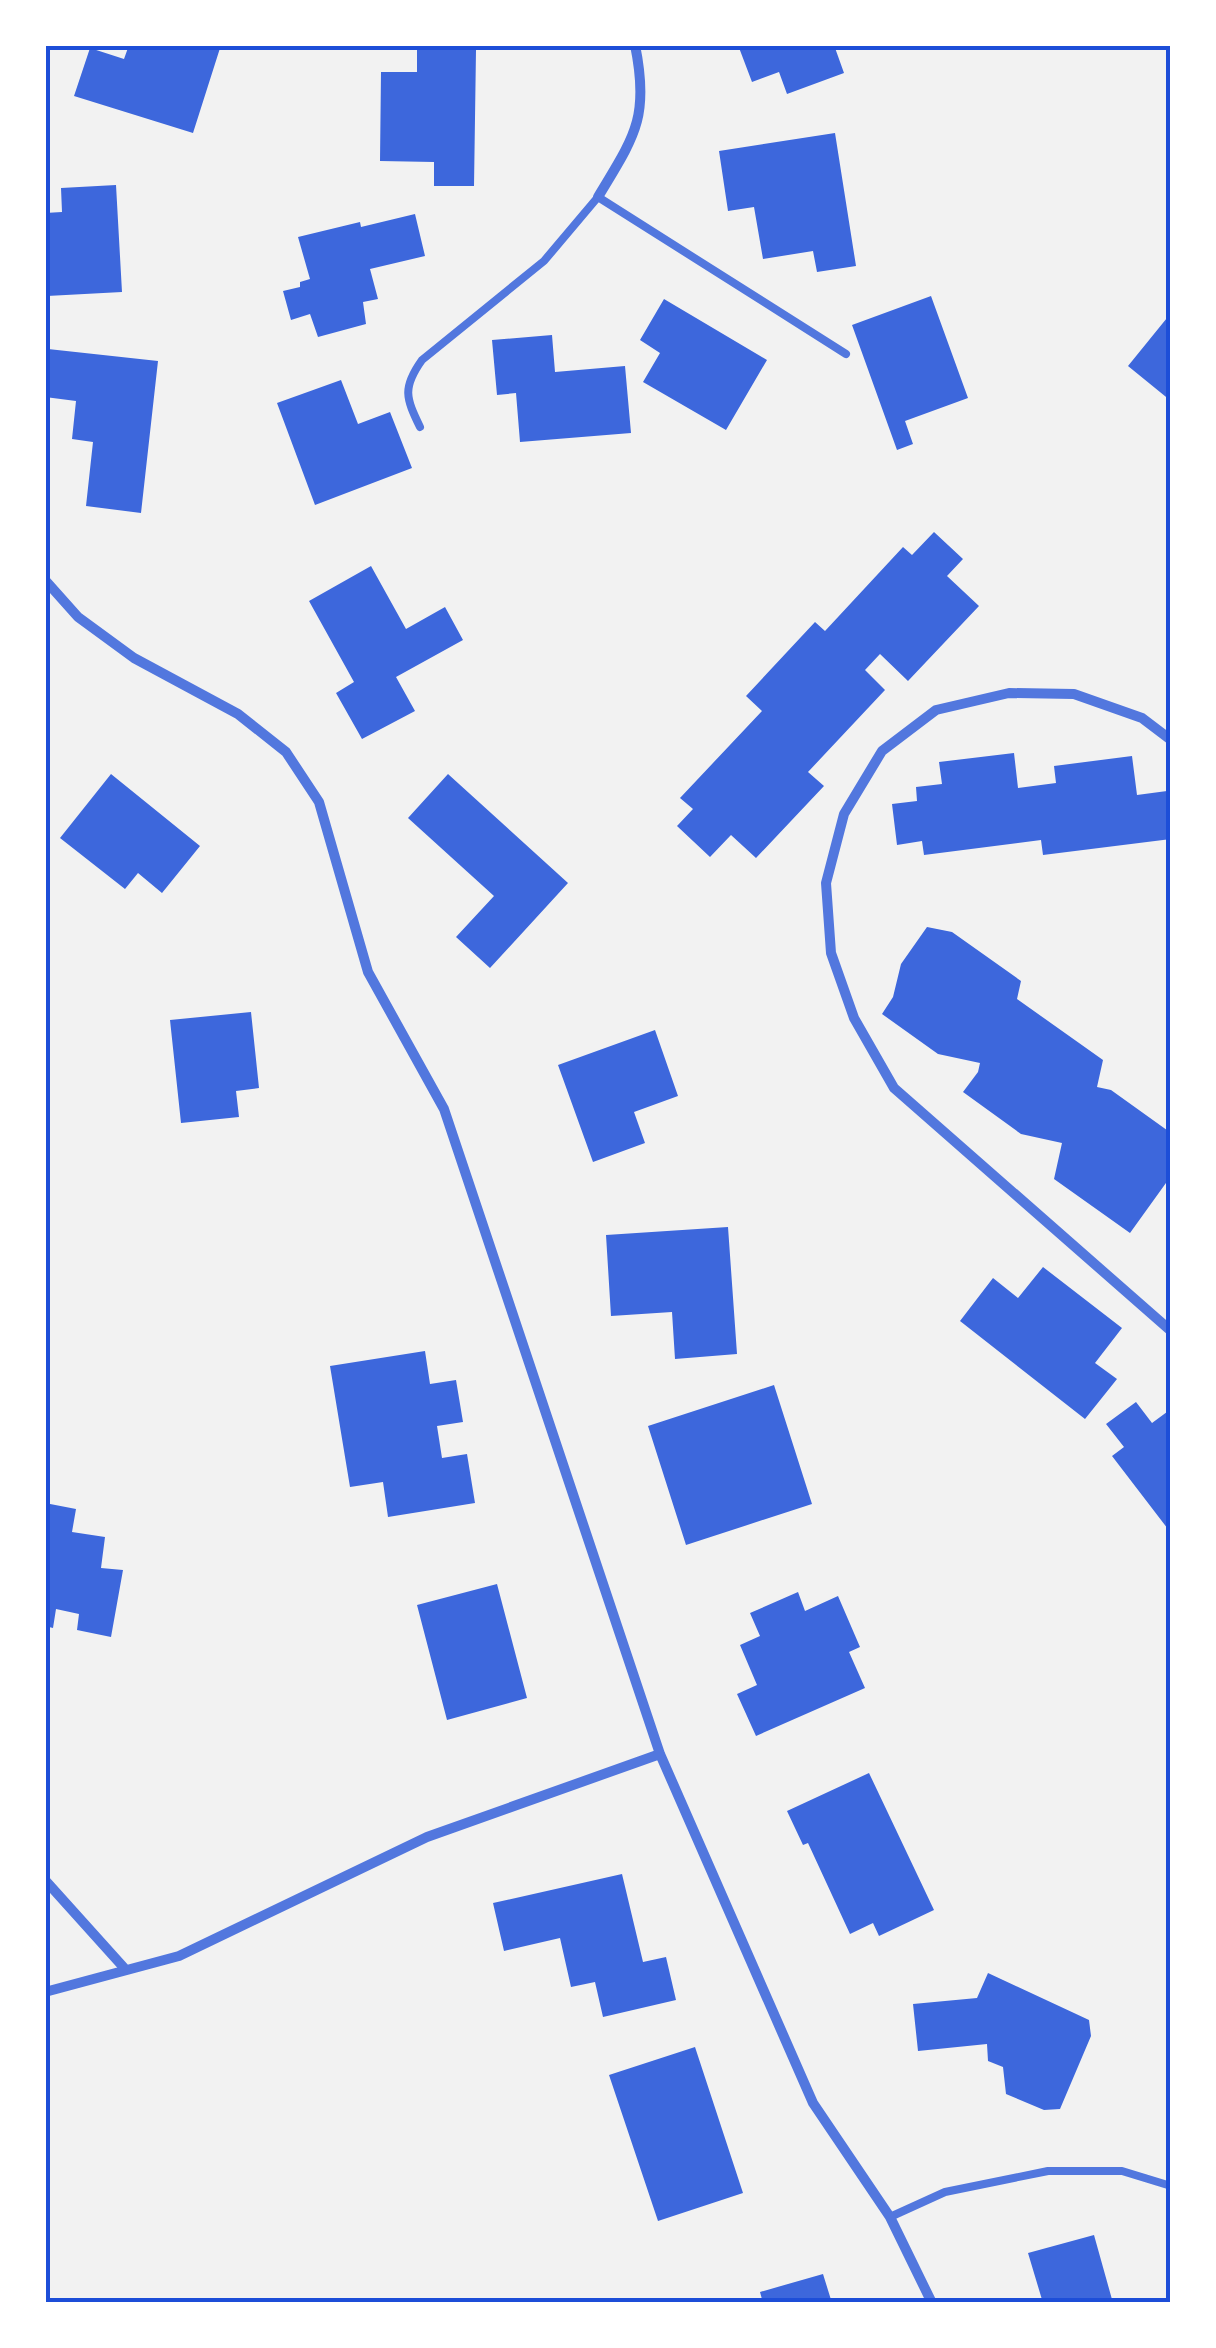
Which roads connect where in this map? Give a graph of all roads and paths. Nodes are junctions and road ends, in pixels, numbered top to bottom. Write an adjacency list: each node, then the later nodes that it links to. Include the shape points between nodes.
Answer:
1 (635, 45): 2 (street, via 641,99 635,135)
2 (598, 196): 3 (lane); 4 (lane, via 544,261 422,360 410,376 407,400)
3 (846, 354)
4 (420, 427)
5 (45, 580): 8 (street, via 78,618 134,658 238,714 274,742 319,802 368,972 444,1109)
6 (1171, 740): 7 (street, via 1142,718 1074,694 1009,693 936,710 882,751 844,814 826,883 831,953 854,1018 894,1088)
7 (1171, 1331)
8 (660, 1754): 10 (street, via 426,1838 178,1956); 13 (street, via 813,2104)
9 (45, 1880): 10 (street)
10 (126, 1970): 11 (street)
11 (45, 1992)
12 (1171, 2186): 13 (lane, via 1122,2172 1048,2171 946,2192)
13 (890, 2217): 14 (street)
14 (932, 2303)

